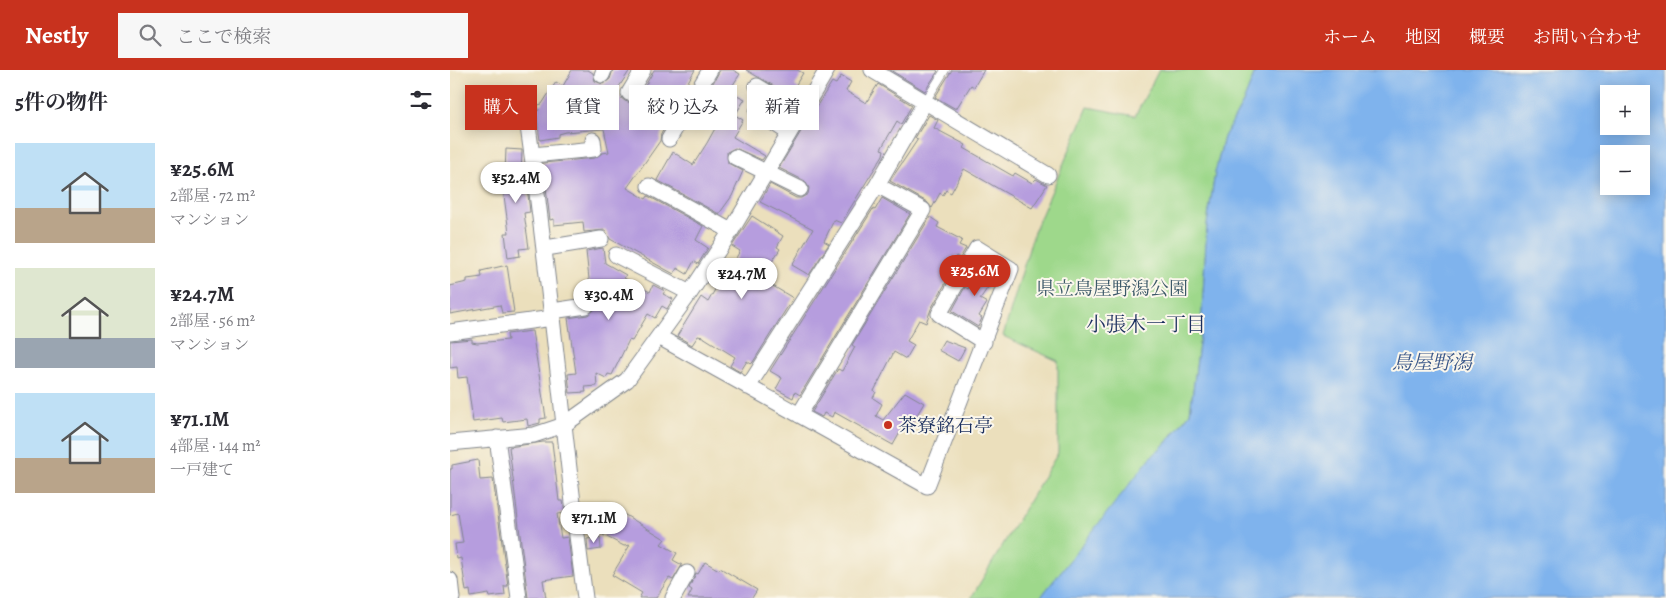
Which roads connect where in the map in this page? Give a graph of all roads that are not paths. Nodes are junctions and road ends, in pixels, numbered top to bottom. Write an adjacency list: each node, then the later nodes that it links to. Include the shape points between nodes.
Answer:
1 (643, 70): 6 (street)
2 (710, 70): 14 (street)
3 (827, 70): 7 (street)
4 (872, 70): 8 (street)
5 (945, 70): 8 (lane)
6 (634, 85)
7 (818, 85)
8 (925, 102): 18 (street); 19 (street)
9 (529, 130): 15 (street)
10 (785, 130): 12 (street)
11 (792, 130): 12 (street)
12 (790, 133): 17 (street)
13 (593, 140): 15 (street, via 594,149)
14 (669, 140)
15 (533, 156): 24 (street)
16 (735, 157): 17 (street)
17 (765, 173): 21 (street); 22 (street)
18 (1048, 175)
19 (877, 185): 32 (street); 33 (street, via 923,210)
20 (649, 186): 22 (street)
21 (800, 189)
22 (731, 231): 26 (street)
23 (600, 239): 24 (street)
24 (546, 248): 28 (street)
25 (616, 254): 26 (street)
26 (690, 293): 30 (street)
27 (586, 306): 28 (street)
28 (553, 315): 29 (street); 34 (street)
29 (450, 332)
30 (659, 337): 32 (street); 34 (street, via 626,380)
31 (984, 342): 31 (street, via 1011,270 977,248 939,314); 33 (street, via 927,486)
32 (748, 386): 33 (street)
33 (799, 415)
34 (564, 425): 35 (street, via 534,435); 41 (street)
35 (497, 438): 36 (street); 40 (street)
36 (450, 443)
37 (687, 573): 42 (street)
38 (450, 580): 39 (street)
39 (452, 598)
40 (519, 598)
41 (585, 598)
42 (673, 598)

